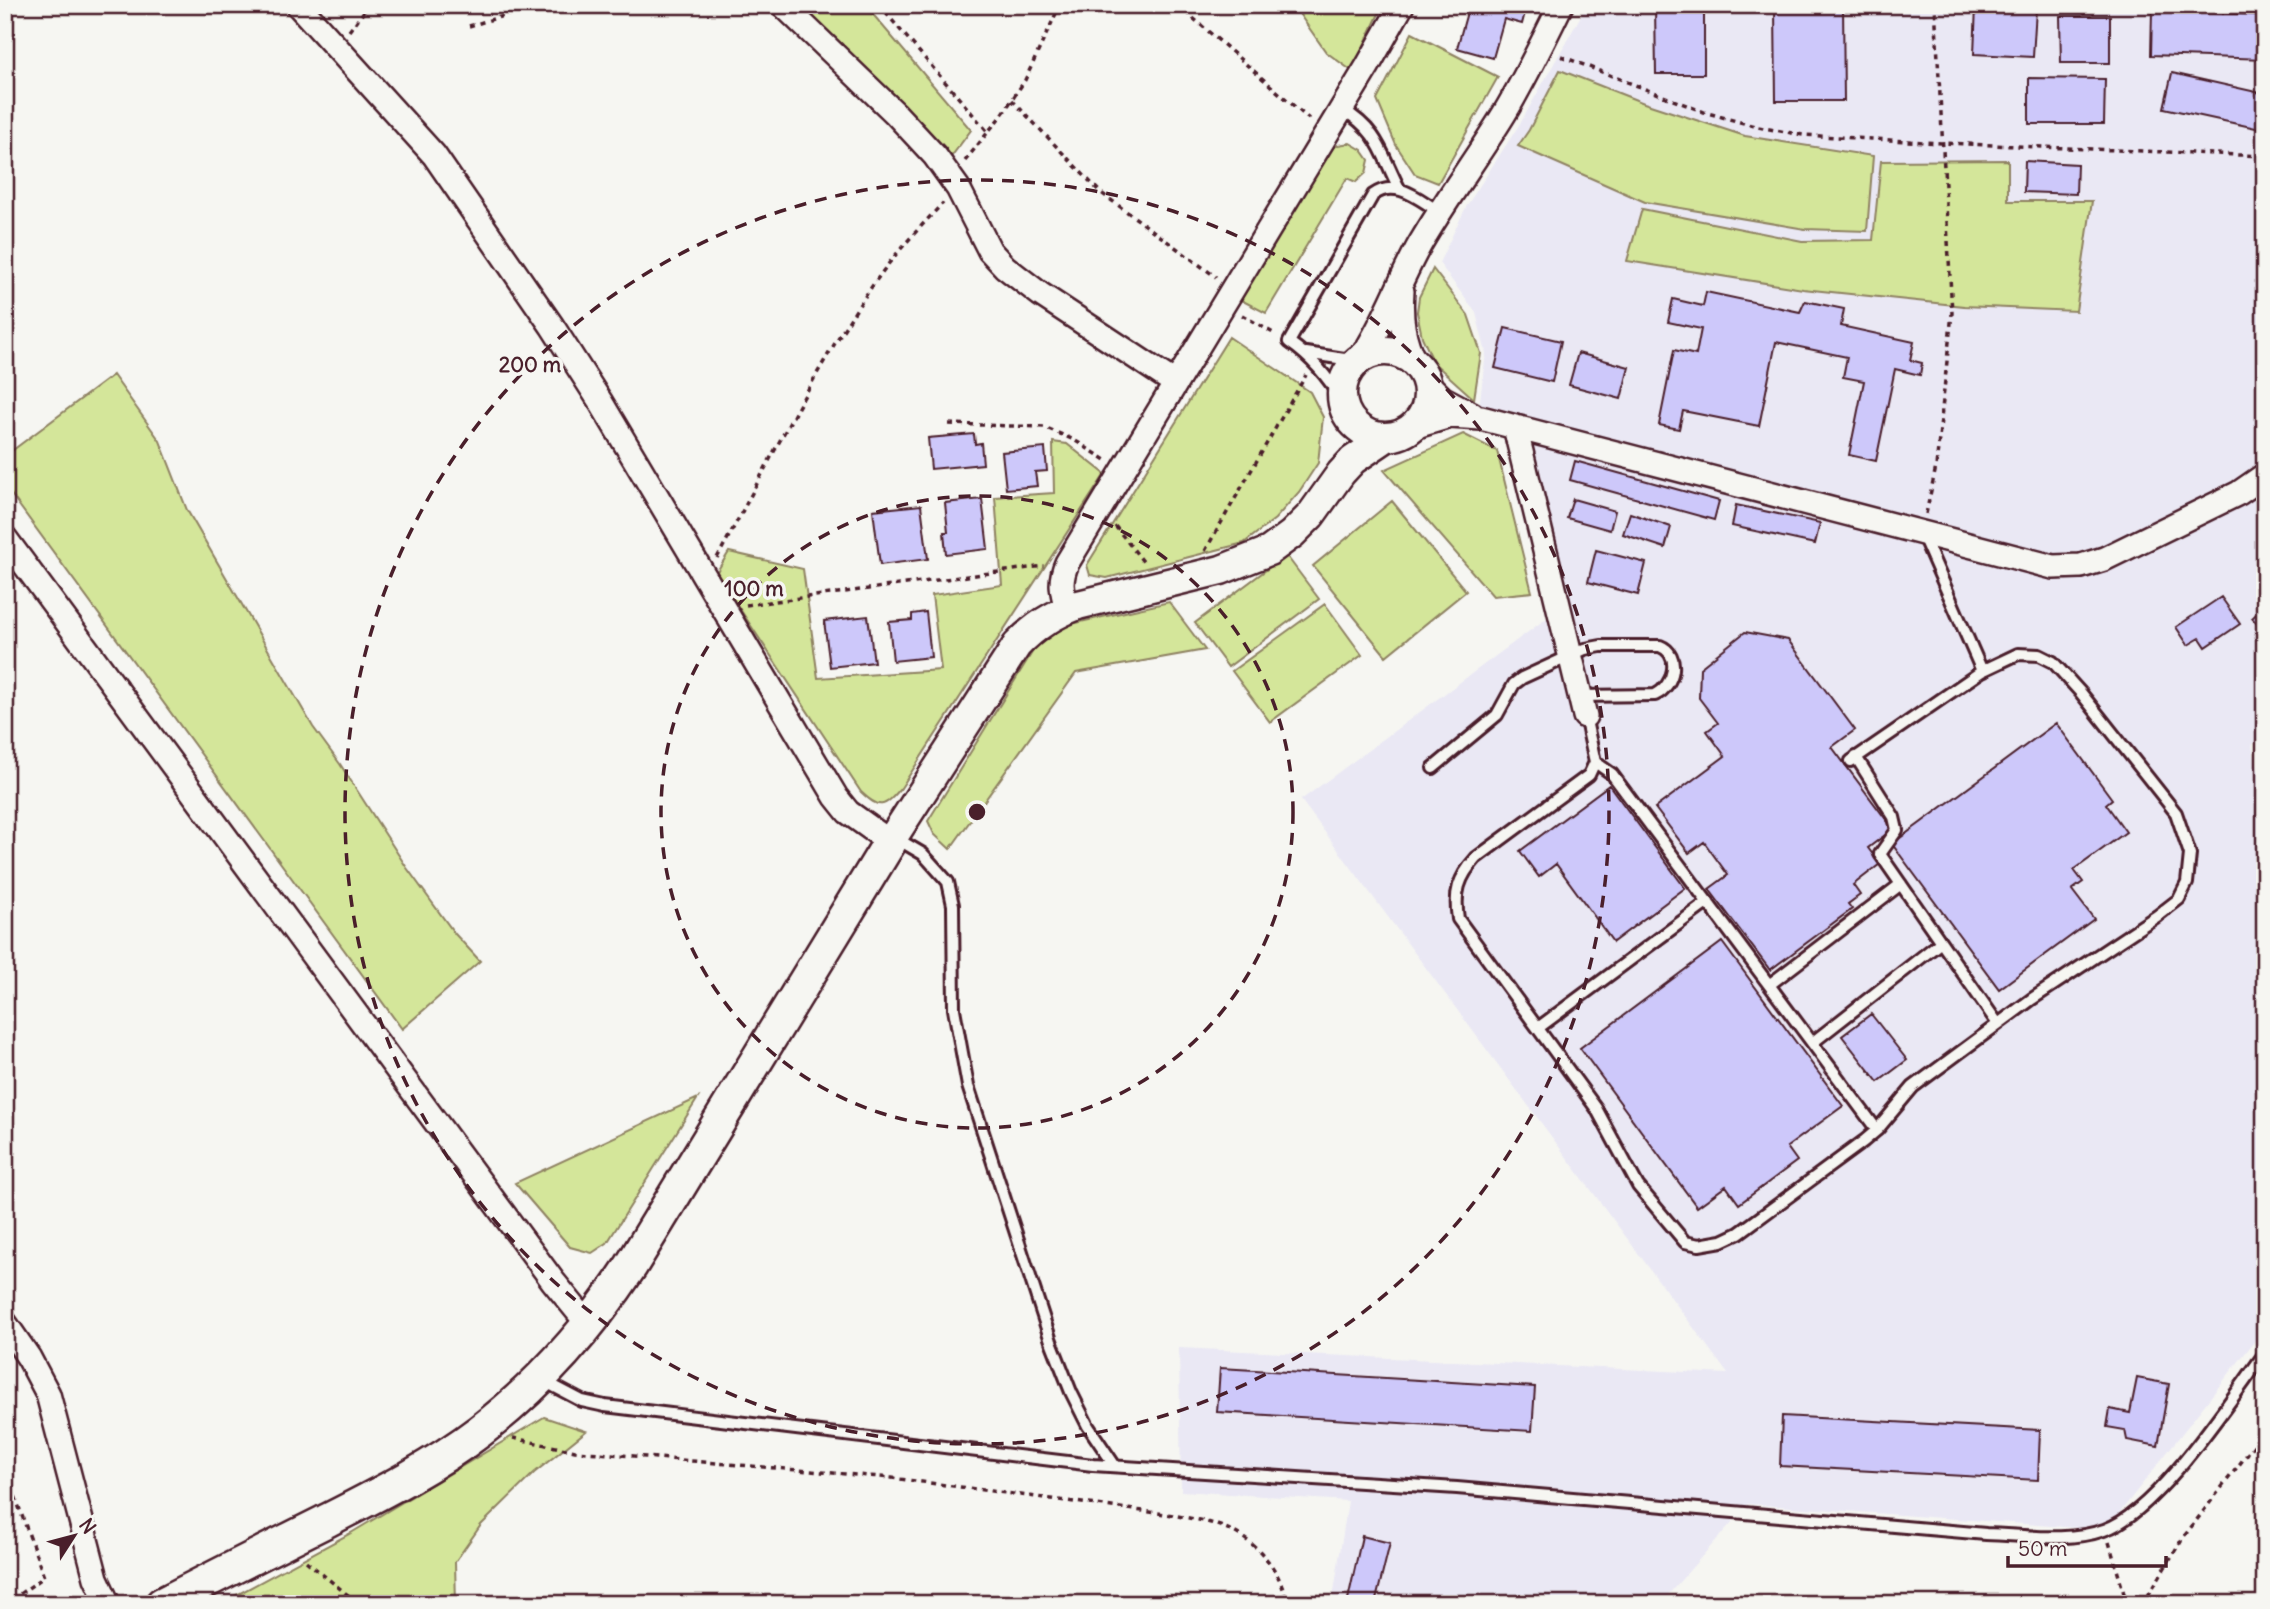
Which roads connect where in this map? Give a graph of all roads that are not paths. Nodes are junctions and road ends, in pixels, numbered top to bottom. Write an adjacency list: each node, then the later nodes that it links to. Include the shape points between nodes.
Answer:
1 (298, 5): 28 (street, via 434,155 469,203 600,401 835,797 855,818)
2 (783, 5): 12 (street, via 935,156 990,251 1011,272)
3 (1402, 5): 5 (street)
4 (1561, 5): 7 (street, via 1502,116)
5 (1342, 109): 6 (lane, via 1371,132); 12 (street)
6 (1399, 188): 7 (lane); 9 (lane, via 1381,189 1373,195 1289,342)
7 (1440, 212): 8 (street)
8 (1403, 278): 10 (street, via 1386,318); 11 (street, via 1403,331)
9 (1310, 357): 10 (lane); 13 (lane)
10 (1360, 359): 11 (street, via 1390,351 1403,355); 13 (street, via 1345,379)
11 (1421, 372): 14 (street, via 1442,398); 15 (street, via 1428,394)
12 (1175, 383): 22 (street, via 1067,563 1060,587)
13 (1343, 403): 17 (street, via 1360,429); 18 (street, via 1348,428)
14 (1481, 418): 15 (street, via 1450,416); 16 (street)
15 (1413, 427): 17 (street)
16 (1515, 427): 20 (street); 23 (street)
17 (1387, 437): 18 (street)
18 (1341, 473): 22 (street, via 1292,534 1247,561)
19 (2265, 475): 20 (street, via 2239,494 2081,566 2053,567)
20 (1921, 533): 24 (lane)
21 (5, 538): 38 (street)
22 (1067, 609): 28 (street, via 1044,620 1017,645)
23 (1570, 655): 25 (street); 25 (lane, via 1601,646 1660,646 1671,654 1673,673 1662,692); 27 (lane, via 1514,684 1497,715)
24 (1982, 671): 29 (lane, via 1854,759 1894,817 1897,830 1880,853); 33 (lane, via 2018,654 2053,662 2176,813 2190,854 2187,883 2179,899)
25 (1583, 706): 26 (lane)
26 (1595, 762): 30 (lane, via 1612,774); 34 (lane, via 1589,775 1476,858 1458,886 1458,919)
27 (1433, 768)
28 (892, 839): 38 (main road, via 631,1266); 41 (lane, via 923,854 948,881 953,905 954,1009 968,1086 1070,1392)
29 (1901, 884): 31 (lane); 32 (lane)
30 (1708, 902): 32 (lane); 34 (lane)
31 (1941, 942): 33 (lane); 35 (lane)
32 (1769, 985): 35 (lane)
33 (1998, 1024): 36 (lane, via 1913,1087)
34 (1538, 1028): 36 (lane, via 1596,1108 1638,1186 1685,1242 1699,1245 1739,1233)
35 (1812, 1043): 36 (lane)
36 (1877, 1130)
37 (5, 1322): 42 (street, via 48,1394 96,1578)
38 (588, 1324): 40 (main road)
39 (2265, 1353): 41 (lane, via 2157,1491 2106,1530 2072,1538 1457,1488)
40 (539, 1378): 41 (lane, via 582,1401 605,1406); 43 (main road, via 454,1450)
41 (1115, 1466)
42 (108, 1604)
43 (162, 1604)

